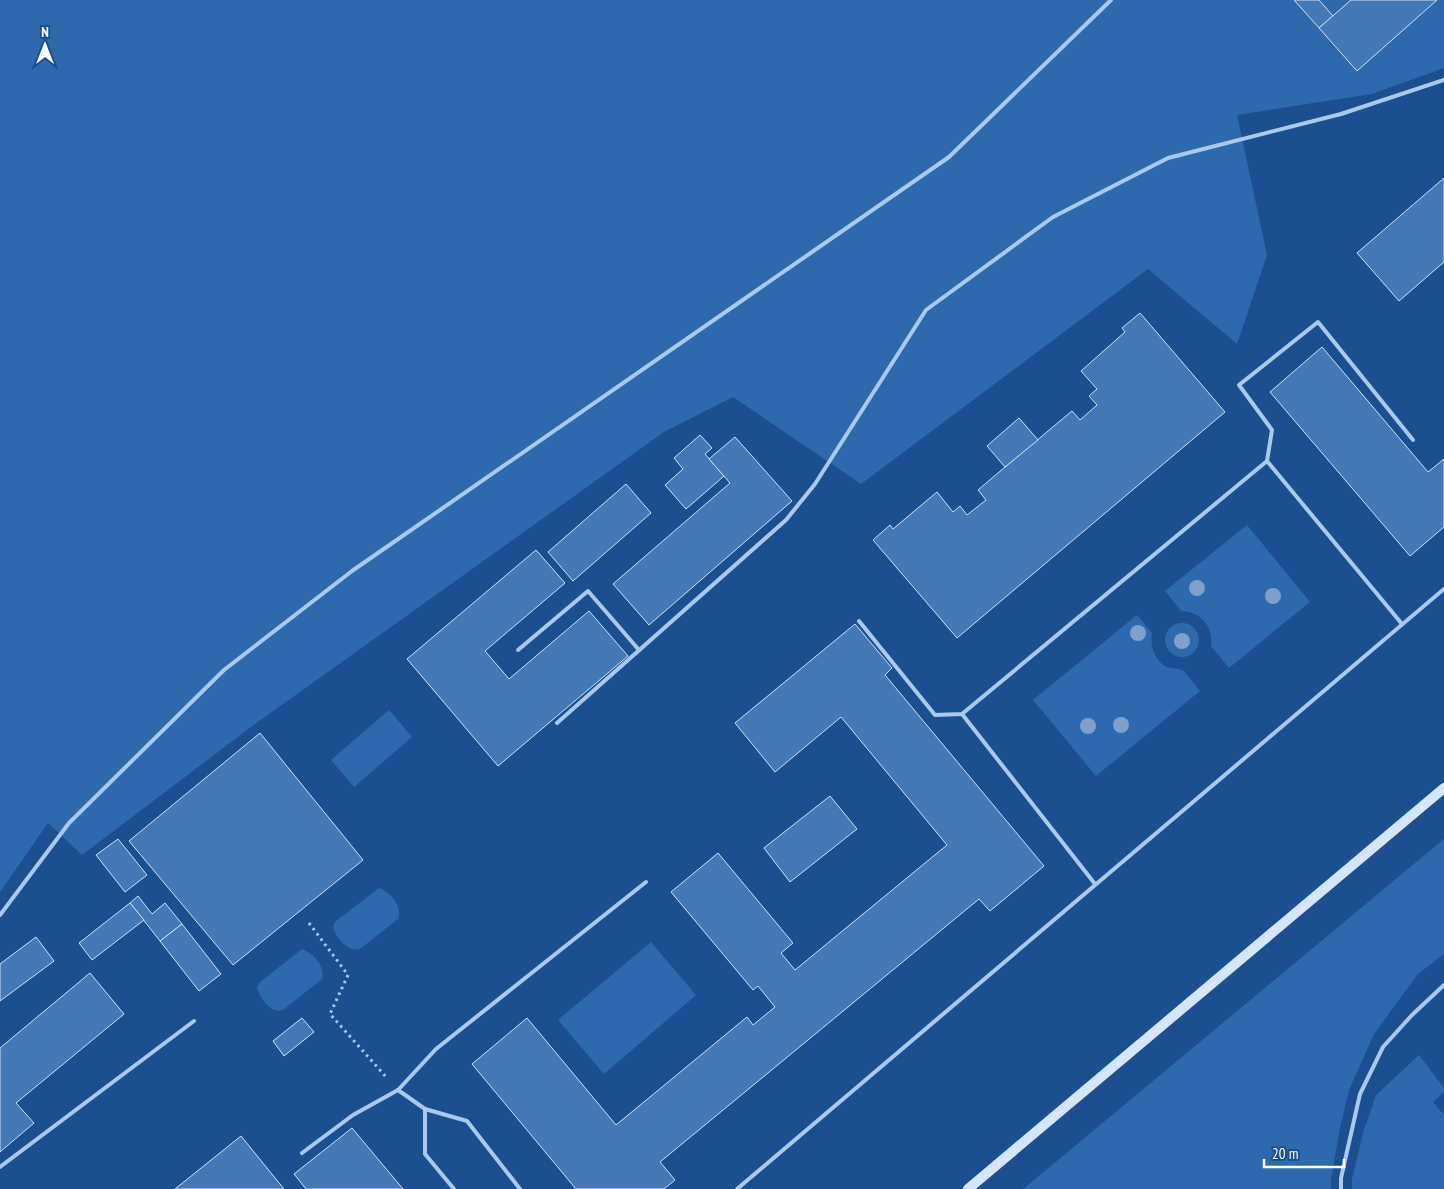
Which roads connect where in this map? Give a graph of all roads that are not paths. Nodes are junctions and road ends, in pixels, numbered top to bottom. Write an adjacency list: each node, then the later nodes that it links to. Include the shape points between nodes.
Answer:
1 (1111, 0): 15 (lane, via 949,157 360,565 224,670 69,823)
2 (1444, 80): 9 (lane, via 1341,114 1168,158 1053,217 926,310 815,484 786,520)
3 (1413, 440): 4 (lane, via 1318,322 1239,385 1272,430)
4 (1267, 461): 7 (lane); 10 (lane)
5 (1444, 589): 7 (lane)
6 (859, 621): 10 (lane, via 935,715)
7 (1402, 624): 14 (lane)
8 (518, 650): 9 (lane, via 588,591)
9 (639, 650): 11 (lane)
10 (962, 714): 14 (lane)
11 (557, 723)
12 (1444, 788): 25 (main road)
13 (646, 882): 18 (lane, via 436,1049)
14 (1095, 884): 24 (lane)
15 (0, 915)
16 (1444, 985): 26 (lane, via 1383,1047 1360,1094)
17 (194, 1021): 21 (lane)
18 (398, 1090): 19 (lane); 20 (lane, via 353,1114)
19 (425, 1109): 22 (lane, via 425,1154); 23 (lane, via 467,1121)
20 (302, 1153)
21 (0, 1167)
22 (454, 1189)
23 (520, 1189)
24 (737, 1189)
25 (968, 1189)
26 (1341, 1189)

